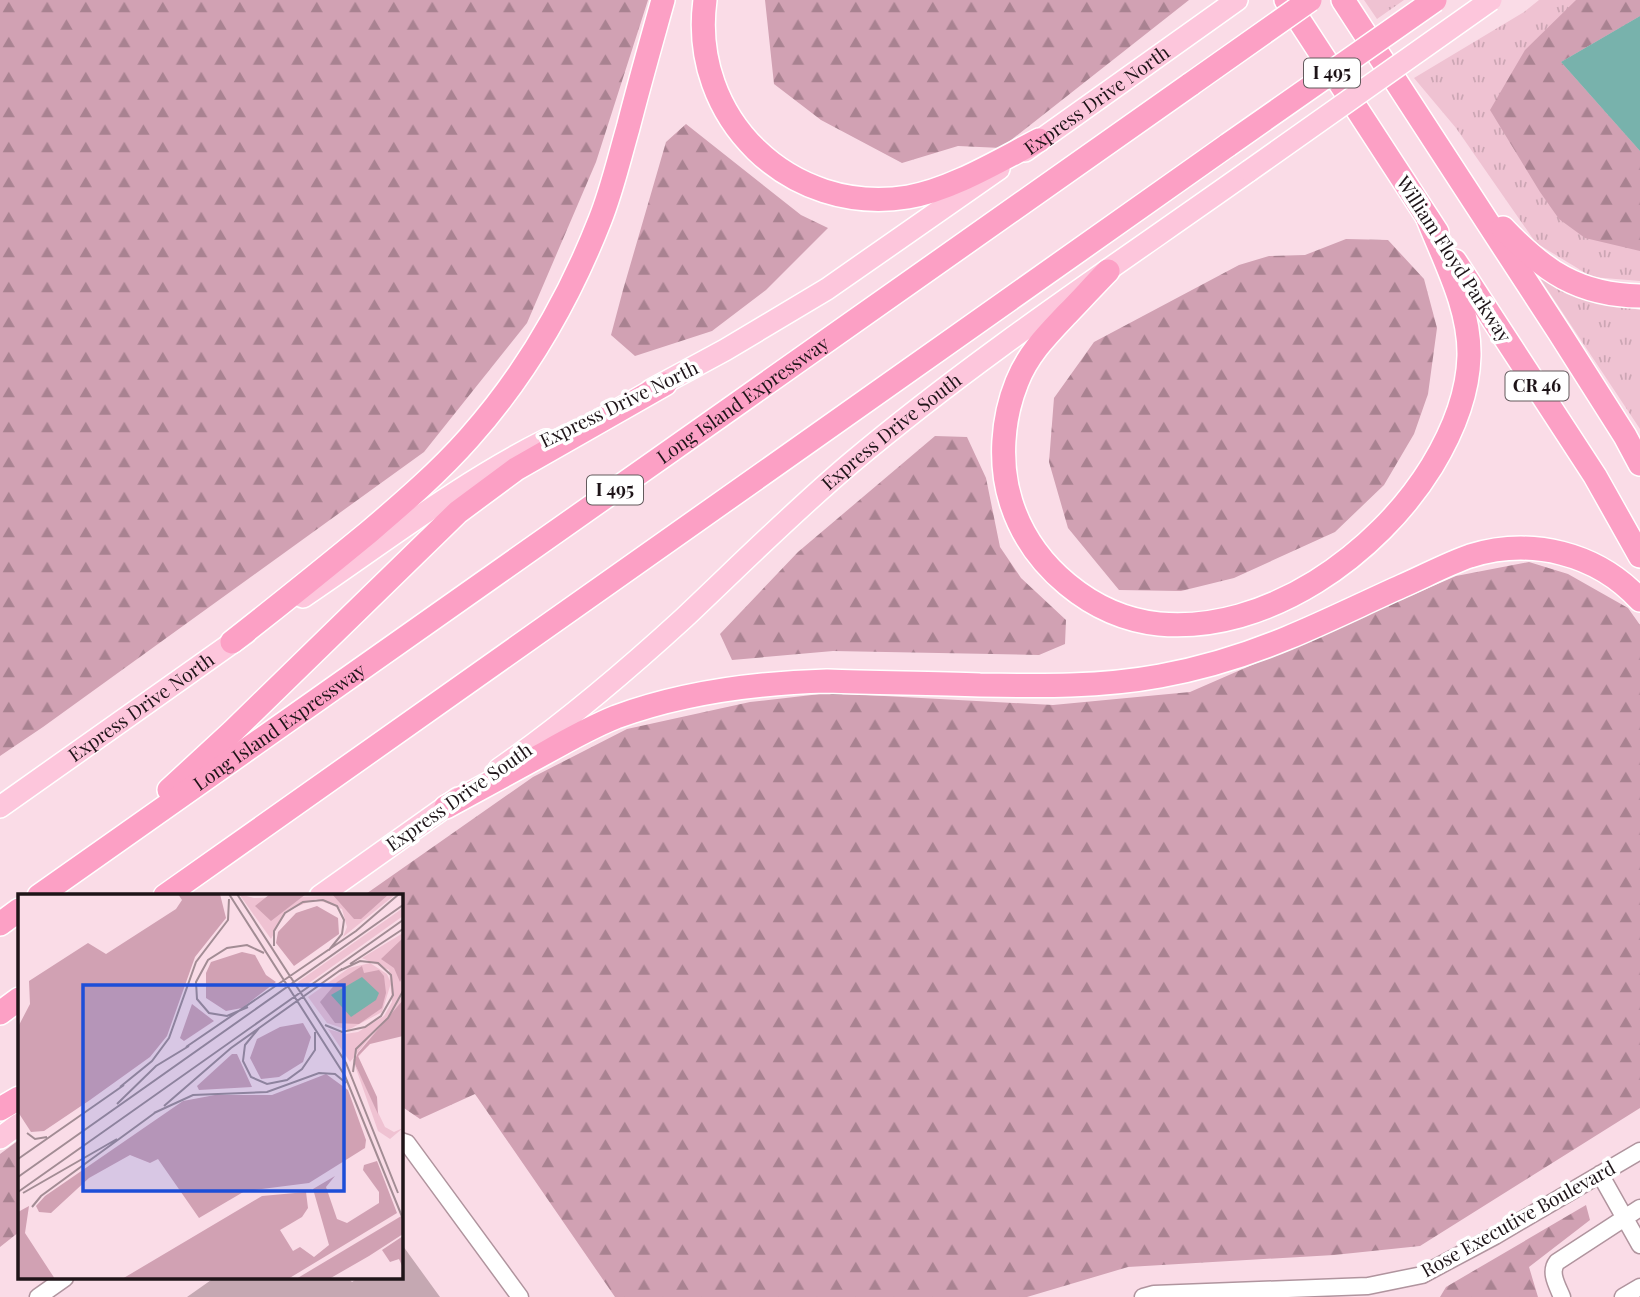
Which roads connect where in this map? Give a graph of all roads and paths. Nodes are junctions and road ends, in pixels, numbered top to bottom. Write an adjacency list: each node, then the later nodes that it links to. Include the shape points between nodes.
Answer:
1 (663, 0): 18 (highway, via 601,218 563,301 529,358 452,457 335,560)
2 (705, 0): 9 (highway, via 705,56 725,109 763,157 811,186 849,197 909,197 948,185)
3 (1237, 0): 9 (main road, Express Drive North)
4 (1286, 0): 11 (highway, William Floyd Parkway / CR 46)
5 (1310, 0): 21 (highway, Long Island Expressway / I 495, bridge)
6 (1343, 0): 10 (highway, CR 46)
7 (1435, 0): 23 (highway, I 495, bridge)
8 (1491, 0): 12 (main road, Express Drive South, bridge)
9 (1040, 141): 14 (main road, Express Drive North, via 827,289)
10 (1465, 188): 13 (highway, via 1555,274 1589,289); 15 (highway, CR 46)
11 (1428, 219): 12 (highway, via 1461,305 1468,340 1460,409 1440,453 1399,512 1348,561 1286,598 1200,624 1158,624 1098,606 1060,579 1044,561 1011,503 1003,442 1017,381 1039,343); 16 (highway, William Floyd Parkway / CR 46, via 1595,476)
12 (1108, 271): 20 (main road, Express Drive South, via 893,428 611,681)
13 (1640, 296)
14 (665, 384): 18 (main road, Express Drive North, via 580,423 465,486); 21 (highway, via 516,469 458,512)
15 (1640, 464)
16 (1640, 556)
17 (1640, 600): 20 (highway, via 1605,570 1573,556 1522,548 1486,552 1252,652 1160,676 1051,686 798,682 694,695 594,727)
18 (232, 642): 19 (main road, Express Drive North)
19 (0, 807)
20 (446, 807): 24 (main road, Express Drive South)
21 (97, 856): 22 (highway, Long Island Expressway / I 495)
22 (42, 894)
23 (168, 894)
24 (323, 894)
25 (18, 911): 26 (highway)
26 (0, 924)
27 (18, 1000): 28 (highway)
28 (0, 1013)
29 (18, 1099): 30 (highway)
30 (0, 1109)
31 (18, 1125): 32 (main road)
32 (0, 1138)
33 (402, 1141): 42 (street)
34 (1640, 1151): 35 (street, Rose Executive Boulevard)
35 (1600, 1174): 37 (street); 43 (street, Rose Executive Boulevard, via 1422,1275 1368,1286)
36 (1640, 1208): 37 (street)
37 (1625, 1217): 38 (street); 44 (street, via 1553,1267)
38 (1640, 1245)
39 (62, 1280): 41 (street)
40 (1640, 1287): 45 (street)
41 (38, 1297)
42 (520, 1297)
43 (1143, 1297)
44 (1562, 1297)
45 (1623, 1297)

